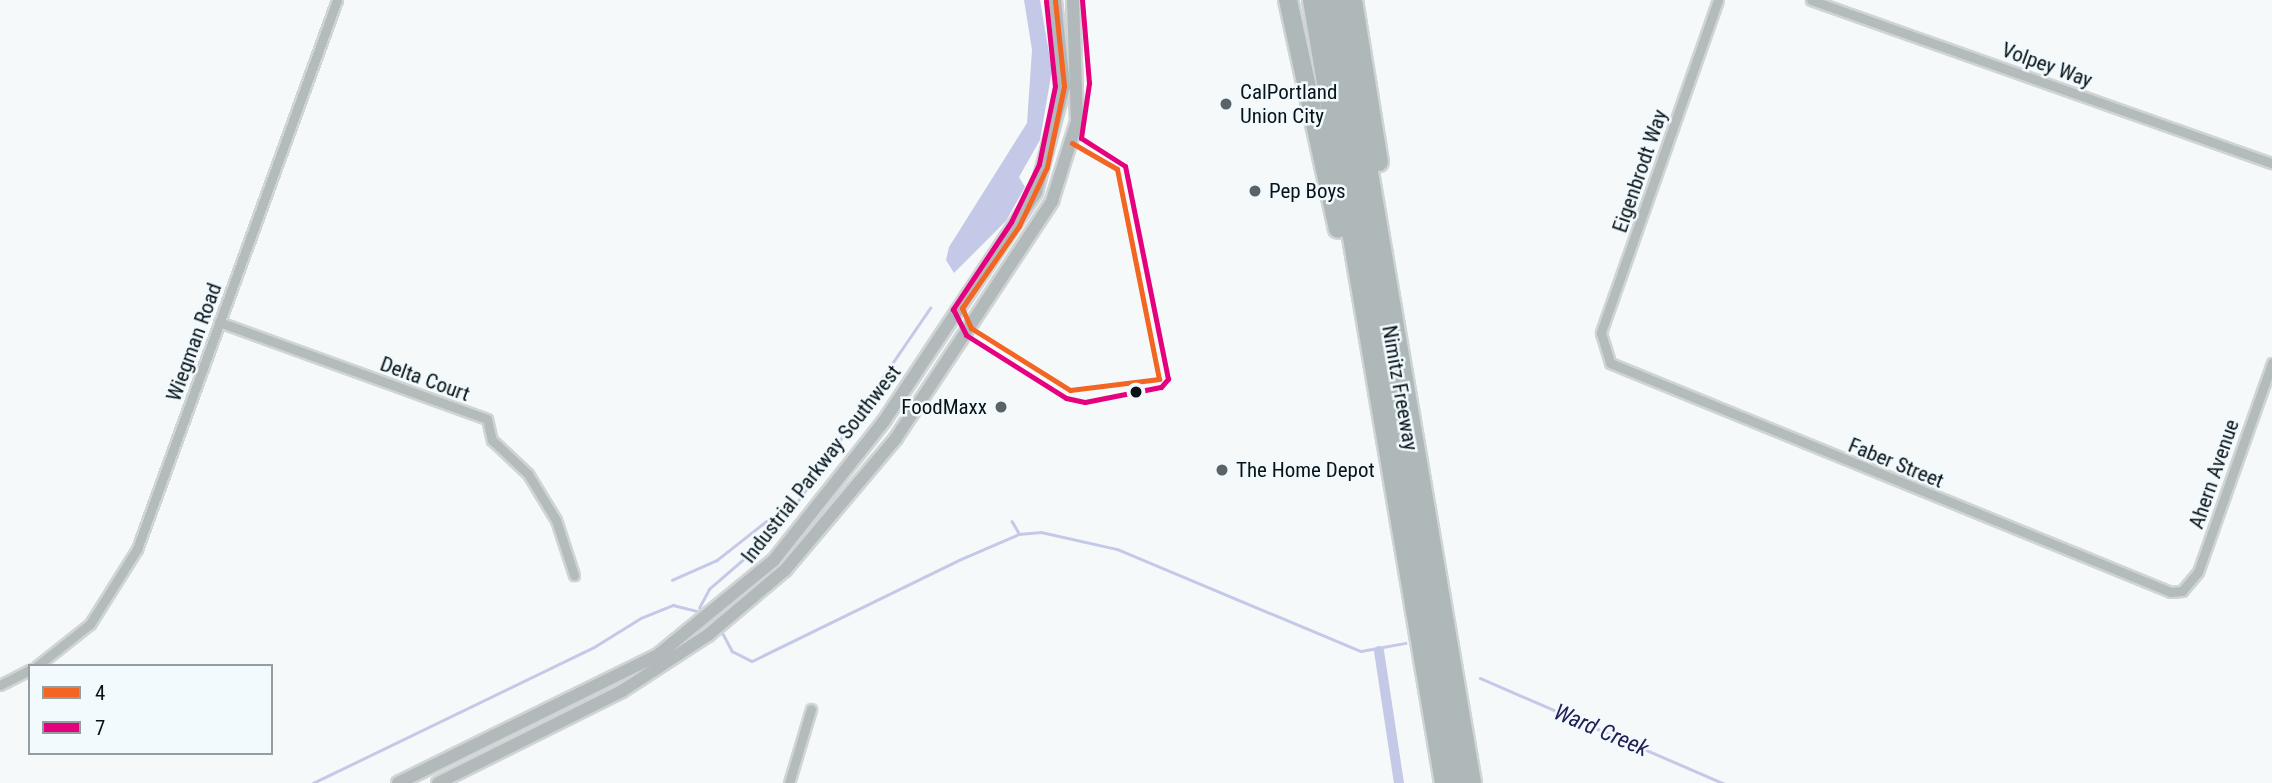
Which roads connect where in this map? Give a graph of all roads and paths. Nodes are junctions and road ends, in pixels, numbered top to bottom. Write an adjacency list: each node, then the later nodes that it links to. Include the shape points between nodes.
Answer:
1 (337, 0): 13 (street, Wiegman Road)
2 (1055, 0): 16 (main road, Industrial Parkway Southwest, via 1064,86 1047,167 1019,226)
3 (1073, 0): 17 (main road, Industrial Parkway Southwest, via 1077,121 1052,201)
4 (1288, 0): 12 (highway, via 1342,248)
5 (1312, 0): 12 (highway, Nimitz Freeway)
6 (1325, 0): 29 (highway)
7 (1340, 0): 30 (highway)
8 (1353, 0): 31 (highway, Nimitz Freeway)
9 (1718, 0): 14 (street, Eigenbrodt Way, via 1601,333)
10 (1811, 0): 11 (street, Volpey Way)
11 (2272, 163)
12 (1357, 269): 28 (highway, Nimitz Freeway)
13 (219, 322): 18 (street, Delta Court, via 487,419 492,440 528,474 556,520); 21 (street, Wiegman Road, via 124,578 90,624)
14 (1603, 354): 19 (street, Faber Street, via 1619,368 2158,590)
15 (2272, 363): 19 (street, Ahern Avenue, via 2198,572)
16 (884, 421): 17 (main road); 20 (main road, Industrial Parkway Southwest)
17 (896, 438): 20 (main road, Industrial Parkway Southwest, via 785,570)
18 (574, 575)
19 (2182, 591)
20 (744, 597): 25 (main road, Industrial Parkway Southwest, via 658,654); 26 (main road, Industrial Parkway Southwest, via 666,666)
21 (40, 664)
22 (28, 671): 23 (street)
23 (0, 685)
24 (811, 709): 27 (street)
25 (404, 782)
26 (438, 783)
27 (789, 783)
28 (1444, 783)
29 (1457, 783)
30 (1472, 783)
31 (1483, 783)

